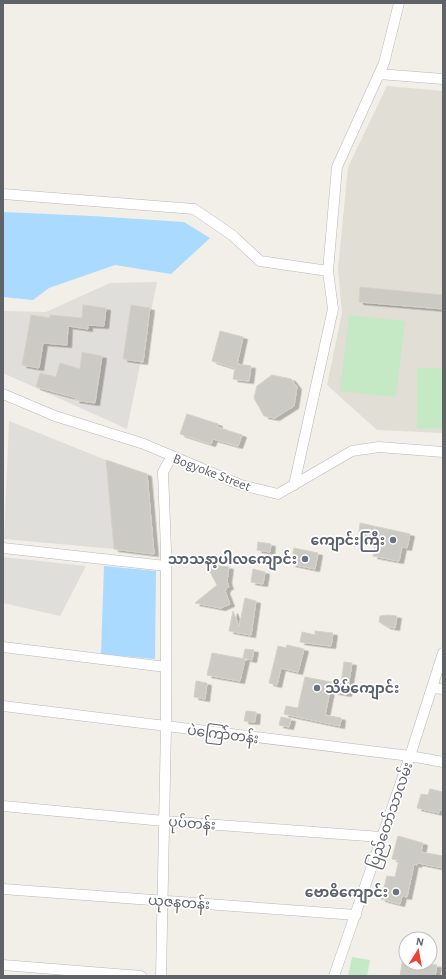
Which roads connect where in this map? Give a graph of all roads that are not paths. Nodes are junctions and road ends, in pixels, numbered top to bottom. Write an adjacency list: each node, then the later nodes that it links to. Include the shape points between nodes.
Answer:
1 (399, 3): 2 (street)
2 (379, 74): 3 (street); 5 (street, via 337,167)
3 (443, 79)
4 (3, 194): 5 (street, via 194,209 232,235 260,261)
5 (328, 271): 9 (street, via 333,309)
6 (3, 394): 8 (street, Bogyoke Street, via 55,416 144,444)
7 (443, 452): 9 (street, Bogyoke Street, via 379,446 352,451)
8 (172, 456): 9 (street, Bogyoke Street, via 248,487 278,494); 11 (street, via 163,472)
9 (294, 486)
10 (3, 548): 11 (street)
11 (166, 566): 14 (street)
12 (3, 647): 14 (street)
13 (443, 653): 15 (street, ပြည်တော်သာလမ်း)
14 (166, 667): 18 (street)
15 (432, 688): 16 (street); 19 (street, ပြည်တော်သာလမ်း)
16 (443, 689)
17 (3, 706): 18 (street, ပဲကြော်တန်း)
18 (166, 728): 19 (street, ပဲကြော်တန်း); 22 (street)
19 (410, 756): 20 (street, ပဲကြော်တန်း); 23 (street, ပြည်တော်သာလမ်း)
20 (443, 762)
21 (3, 806): 22 (street, ပုပ်တန်း)
22 (164, 821): 23 (street, ပုပ်တန်း); 25 (street)
23 (381, 837): 26 (street, ပြည်တော်သာလမ်း)
24 (3, 889): 25 (street, ယုဇနတန်း)
25 (163, 900): 26 (street, ယုဇနတန်း); 29 (street)
26 (356, 915): 30 (street, ပြည်တော်သာလမ်း)
27 (3, 966): 28 (street)
28 (141, 976)
29 (161, 976)
30 (334, 976)

